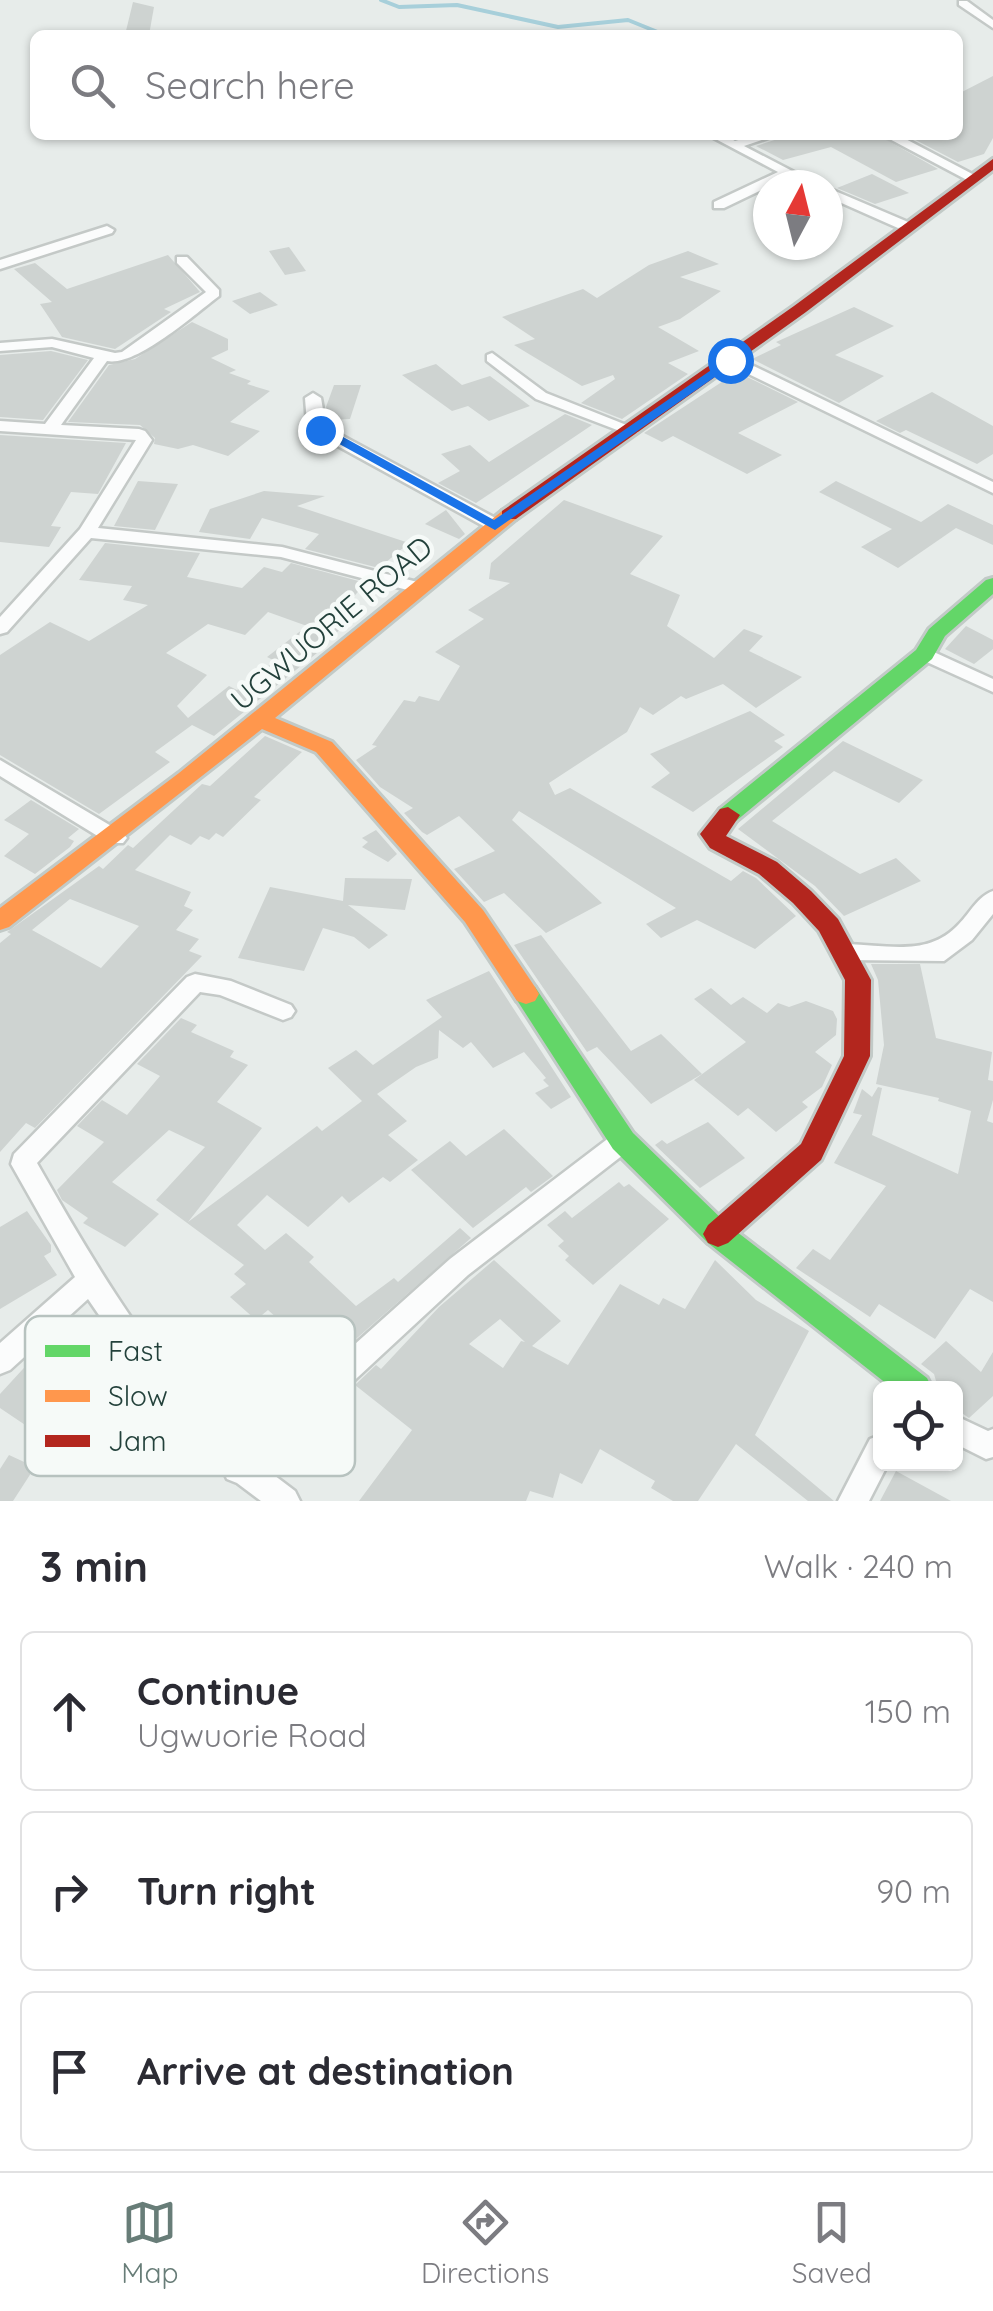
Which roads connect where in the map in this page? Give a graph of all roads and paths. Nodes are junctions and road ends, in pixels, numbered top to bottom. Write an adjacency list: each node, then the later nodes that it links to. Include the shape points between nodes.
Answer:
1 (963, 3): 2 (street)
2 (993, 25)
3 (723, 140): 6 (street)
4 (752, 140): 6 (street)
5 (898, 140): 9 (street)
6 (732, 145): 8 (street)
7 (993, 164): 9 (street, UGWUORIE ROAD)
8 (780, 170)
9 (972, 177): 13 (street, UGWUORIE ROAD)
10 (753, 189): 12 (street)
11 (843, 199): 13 (street)
12 (719, 205)
13 (902, 225): 20 (street, UGWUORIE ROAD)
14 (107, 230): 16 (street)
15 (182, 260): 18 (street, via 214,293 126,354)
16 (0, 265)
17 (0, 347): 18 (street, via 52,343)
18 (103, 356): 23 (street)
19 (492, 358): 24 (street, via 541,396)
20 (730, 360): 24 (street, UGWUORIE ROAD); 25 (street)
21 (313, 398): 26 (street, via 320,430)
22 (0, 426): 23 (street)
23 (50, 428): 27 (street, via 144,437)
24 (631, 430): 26 (street, UGWUORIE ROAD)
25 (989, 481)
26 (495, 526): 29 (street, UGWUORIE ROAD)
27 (88, 532): 29 (street, via 282,552); 30 (street)
28 (993, 584): 31 (street, via 936,632)
29 (419, 588): 33 (street, UGWUORIE ROAD)
30 (0, 628)
31 (926, 654): 32 (street); 38 (street, via 716,824 712,834 802,897)
32 (993, 686)
33 (262, 720): 35 (street, UGWUORIE ROAD); 40 (street, via 324,746 474,916)
34 (0, 767): 35 (street)
35 (116, 838): 37 (street, UGWUORIE ROAD)
36 (993, 898): 38 (street, via 936,955)
37 (0, 920)
38 (848, 952): 41 (street, via 858,996 857,1056 846,1084 811,1152)
39 (283, 1012): 42 (street, via 195,984 26,1154 24,1164)
40 (622, 1141): 41 (street); 47 (street, via 459,1267)
41 (718, 1234): 48 (street)
42 (90, 1280): 43 (street); 44 (street)
43 (50, 1316)
44 (115, 1316)
45 (25, 1338): 46 (street)
46 (0, 1361)
47 (355, 1362)
48 (906, 1381)
49 (963, 1433): 50 (street, via 986,1446)
50 (993, 1443)
51 (873, 1462): 54 (street)
52 (248, 1476): 53 (street)
53 (285, 1501)
54 (852, 1501)

